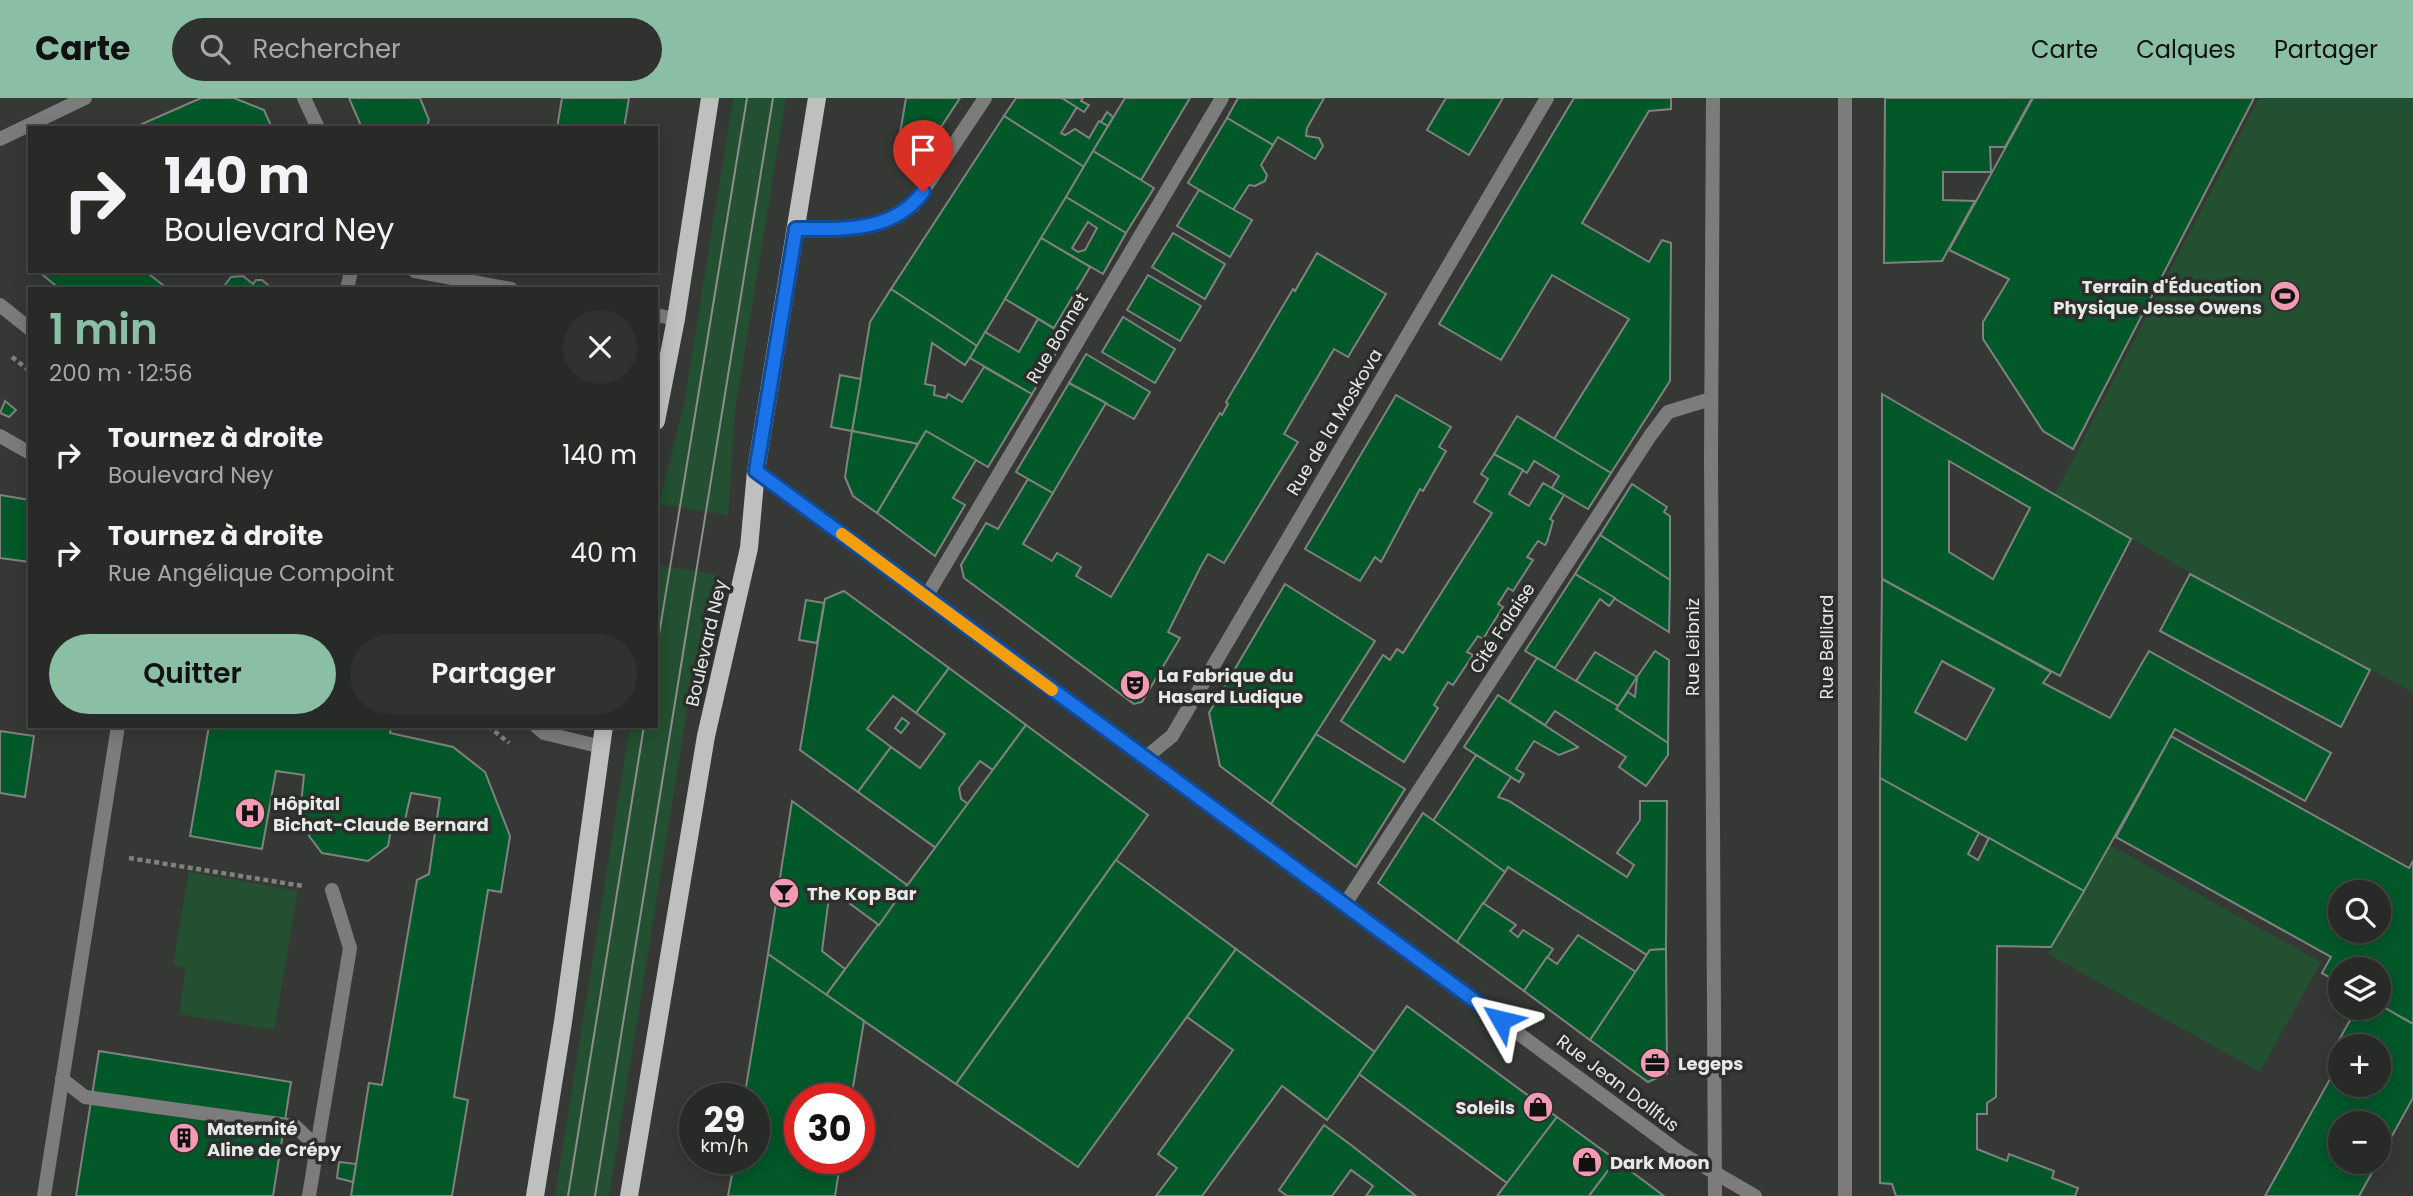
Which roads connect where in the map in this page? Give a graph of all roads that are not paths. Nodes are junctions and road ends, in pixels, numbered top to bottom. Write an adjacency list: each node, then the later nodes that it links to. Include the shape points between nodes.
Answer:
1 (85, 98): 11 (street)
2 (304, 98): 10 (street)
3 (710, 98): 17 (main road)
4 (817, 98): 12 (main road, Boulevard Ney)
5 (985, 98): 12 (street, via 913,206 883,222 856,229)
6 (1222, 98): 24 (street, Rue Bonnet)
7 (1547, 98): 29 (street, Rue de la Moskova, via 1172,736)
8 (1713, 98): 19 (street, Rue Leibniz)
9 (1845, 98): 41 (street, Rue Belliard)
10 (317, 126)
11 (0, 139)
12 (796, 229): 23 (main road, Boulevard Ney)
13 (426, 273): 14 (street)
14 (500, 287)
15 (0, 305): 18 (street)
16 (658, 315): 17 (street)
17 (676, 319): 20 (main road)
18 (28, 327)
19 (1711, 399): 31 (street, Cité Falaise, via 1668,412 1650,436); 34 (street, Rue Leibniz)
20 (658, 411)
21 (0, 436): 22 (street)
22 (28, 452)
23 (756, 471): 24 (street, Rue Jean Dollfus); 38 (main road, Boulevard Ney, via 749,548 706,736)
24 (926, 597): 29 (street, Rue Jean Dollfus)
25 (117, 728): 32 (street)
26 (538, 728): 28 (street)
27 (604, 728): 28 (main road)
28 (602, 747): 37 (main road)
29 (1145, 758): 31 (street, Rue Jean Dollfus)
30 (332, 890): 33 (street, via 350,948)
31 (1345, 904): 34 (street, Rue Jean Dollfus)
32 (62, 1079): 33 (street, via 85,1097 295,1126); 35 (street)
33 (317, 1147): 36 (street)
34 (1715, 1175): 39 (street, Rue Leibniz); 40 (street, Rue Jean Dollfus)
35 (44, 1196)
36 (309, 1196)
37 (535, 1196)
38 (629, 1196)
39 (1715, 1196)
40 (1755, 1196)
41 (1845, 1196)

